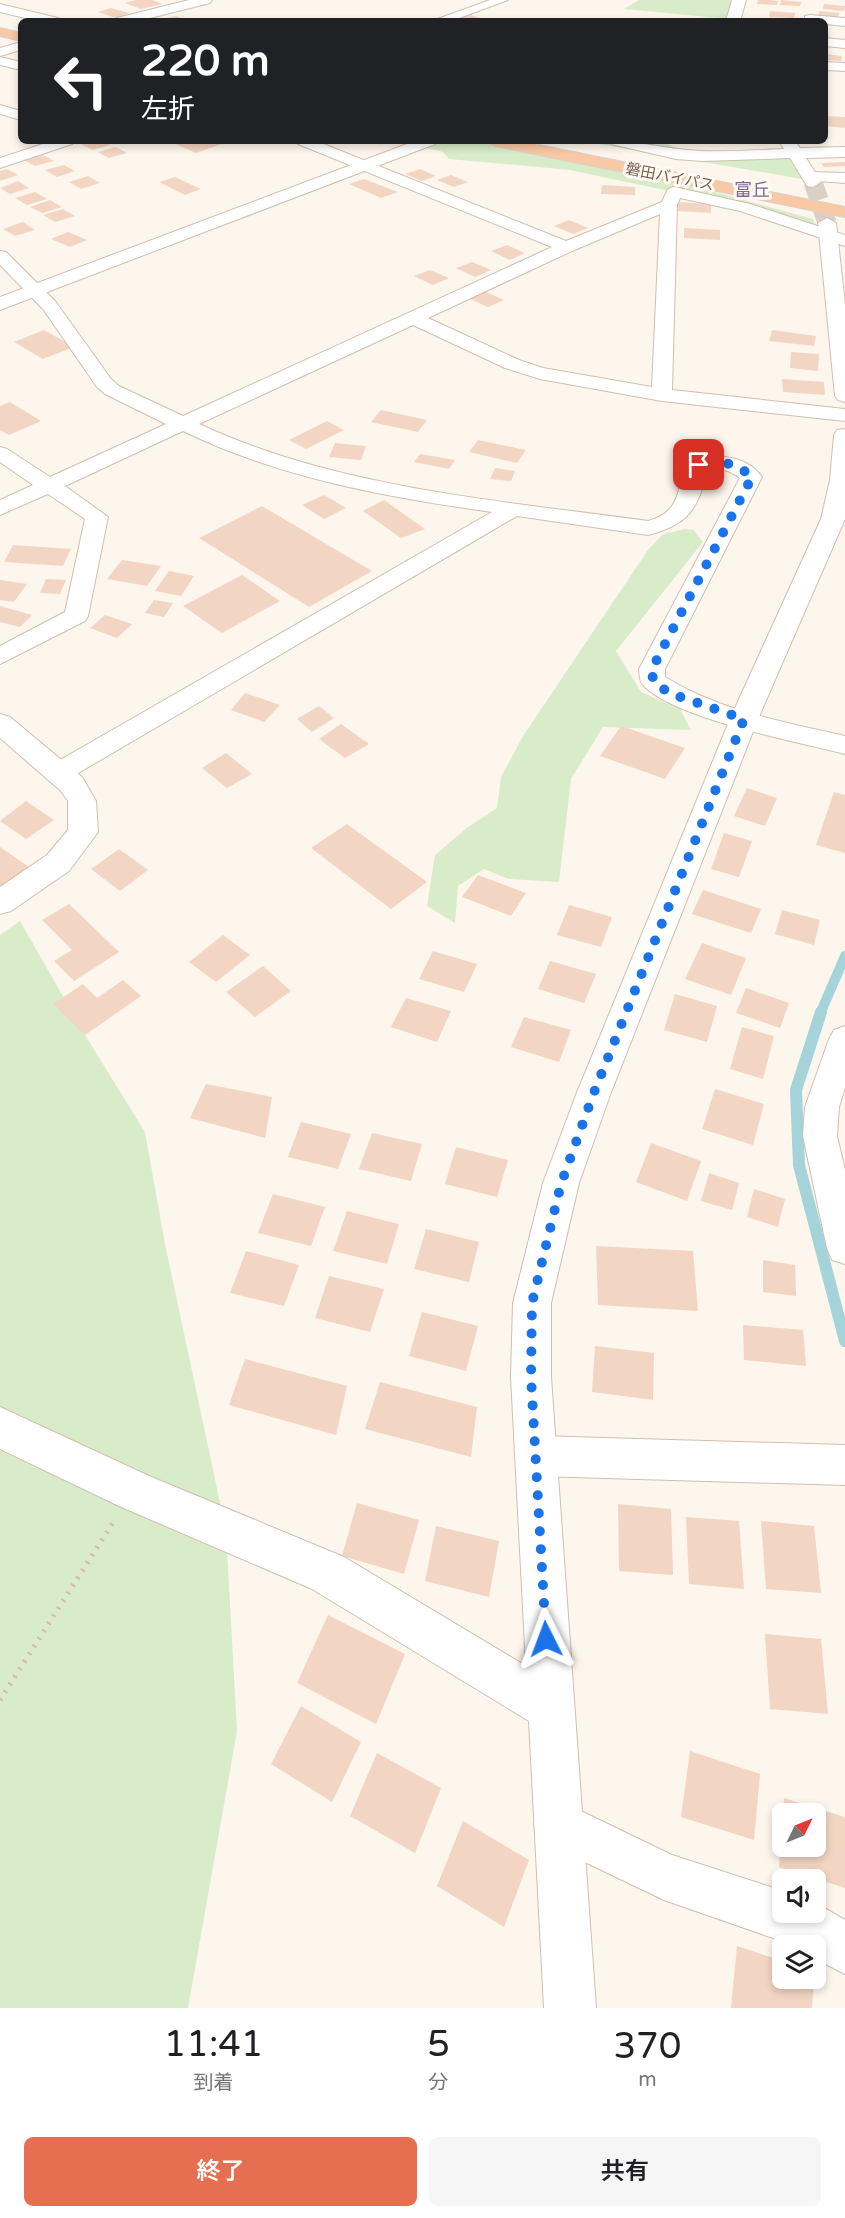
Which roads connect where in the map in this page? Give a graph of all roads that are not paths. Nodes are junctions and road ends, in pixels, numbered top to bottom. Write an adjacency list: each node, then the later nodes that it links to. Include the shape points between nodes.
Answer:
1 (205, 0): 6 (street)
2 (739, 0): 8 (street)
3 (493, 4): 7 (street)
4 (0, 8): 5 (street)
5 (41, 18)
6 (134, 18)
7 (447, 18)
8 (732, 18)
9 (828, 19): 10 (street)
10 (845, 22)
11 (0, 32): 12 (highway)
12 (18, 36)
13 (0, 40): 16 (highway)
14 (828, 42): 15 (street)
15 (845, 44)
16 (18, 45)
17 (18, 47): 18 (street)
18 (0, 52)
19 (0, 61): 20 (street)
20 (18, 65)
21 (828, 66): 22 (street)
22 (845, 67)
23 (0, 109): 24 (street)
24 (18, 115)
25 (58, 144): 32 (street)
26 (310, 144): 33 (street)
27 (420, 144): 33 (street)
28 (631, 144): 30 (street, via 702,156)
29 (544, 145): 34 (highway); 39 (highway, 磐田バイパス); 41 (highway, 磐田バイパス); 42 (highway)
30 (792, 147): 31 (street); 36 (street)
31 (845, 152)
32 (0, 163)
33 (365, 166): 43 (street); 45 (street)
34 (743, 174)
35 (845, 178): 36 (street)
36 (811, 179)
37 (789, 182): 38 (highway)
38 (845, 192)
39 (845, 202)
40 (669, 205): 42 (street, via 674,192); 43 (street); 49 (street)
41 (845, 212)
42 (837, 231): 48 (street)
43 (566, 247): 47 (street)
44 (0, 256): 45 (street)
45 (38, 290): 46 (street); 52 (street, via 98,380 128,400)
46 (0, 304)
47 (411, 317): 49 (street, via 540,373); 52 (street)
48 (843, 360): 50 (street)
49 (662, 395): 51 (street)
50 (845, 396)
51 (845, 415)
52 (181, 423): 55 (street); 57 (street, via 234,448 325,476)
53 (845, 435): 59 (street, via 833,519)
54 (0, 453): 55 (street)
55 (50, 486): 56 (street); 58 (street, via 97,517 76,616)
56 (0, 508)
57 (513, 509): 59 (street, via 648,528 667,524 685,509 699,465 728,462 752,477 652,669 653,681 669,693); 62 (street)
58 (0, 656)
59 (744, 719): 61 (street); 67 (street, via 561,1184 532,1303 531,1377)
60 (0, 723): 62 (street)
61 (845, 745)
62 (58, 773): 63 (street, via 72,784 82,801 82,832 58,863)
63 (0, 903)
64 (845, 1039): 65 (street, via 822,1107 820,1136)
65 (845, 1248)
66 (0, 1427): 69 (street, via 134,1491 328,1573)
67 (538, 1456): 68 (street); 69 (street)
68 (845, 1465)
69 (550, 1707): 70 (street)
70 (558, 1824): 71 (street, via 664,1876 805,1923); 72 (street)
71 (845, 1949)
72 (570, 2008)

